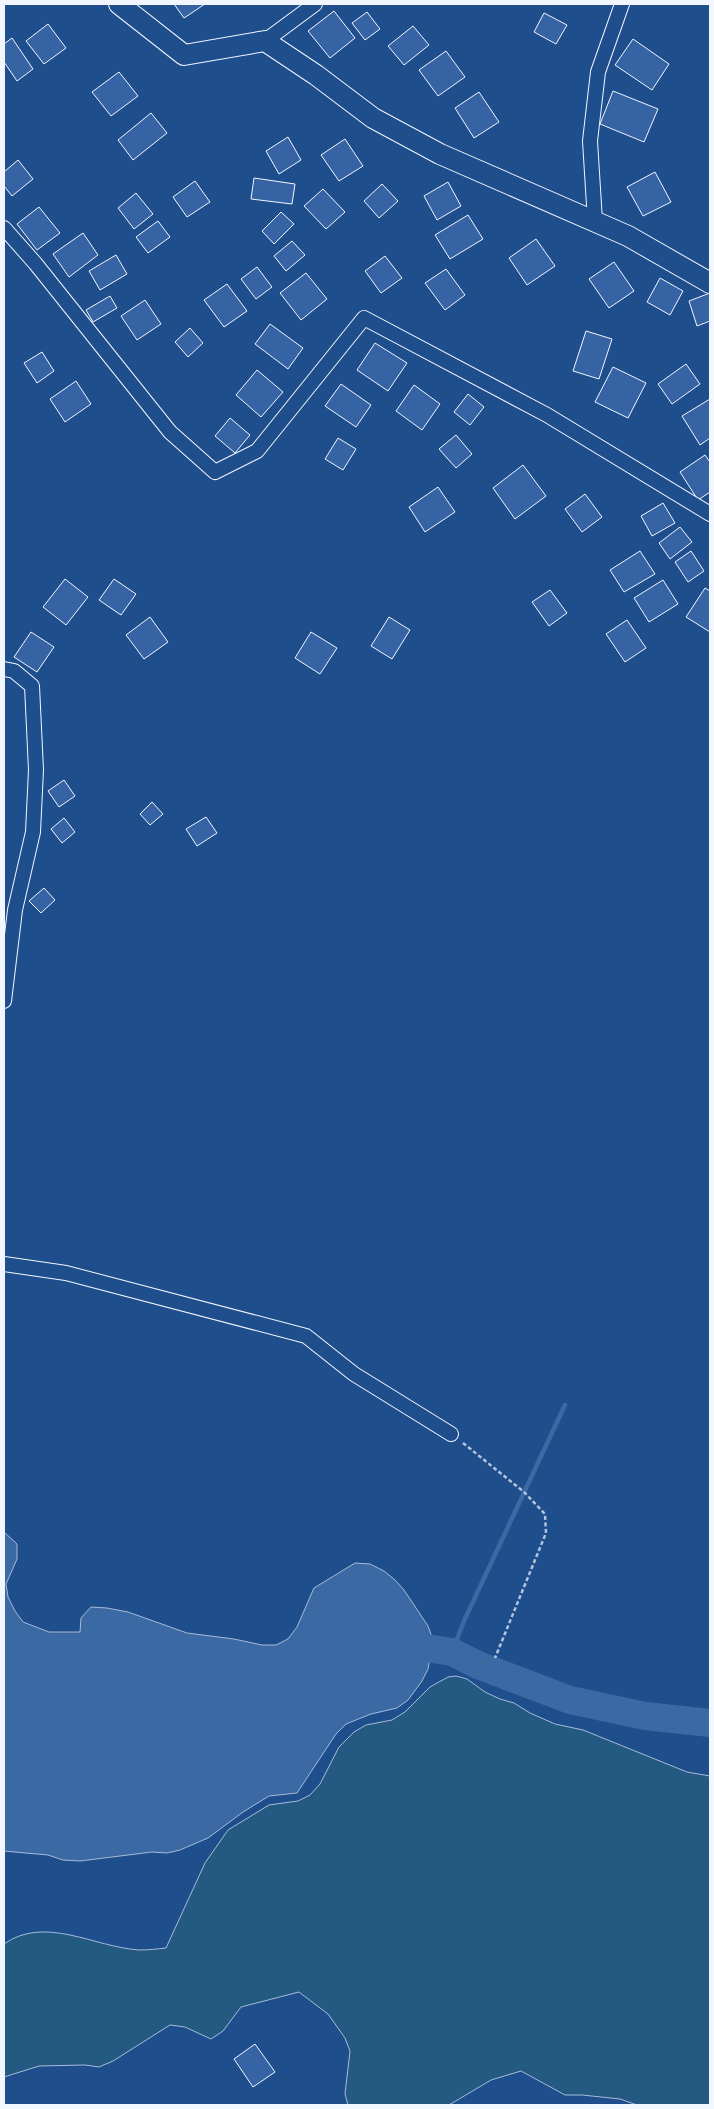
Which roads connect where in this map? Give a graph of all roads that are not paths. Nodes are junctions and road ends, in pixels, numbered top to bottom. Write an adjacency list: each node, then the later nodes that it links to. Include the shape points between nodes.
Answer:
1 (119, 4): 4 (street, via 184,55)
2 (315, 4): 4 (street)
3 (622, 4): 5 (street, via 598,72 590,141)
4 (265, 41): 5 (street, via 373,118 440,154)
5 (595, 221): 7 (street)
6 (4, 228): 8 (street, via 170,432 215,472 257,451 364,318 547,415)
7 (710, 283)
8 (710, 514)
9 (4, 669): 10 (street, via 14,672 32,686 36,770 33,832 15,910)
10 (4, 1001)
11 (4, 1264): 12 (street, via 66,1273 306,1336 354,1374)
12 (451, 1434)

